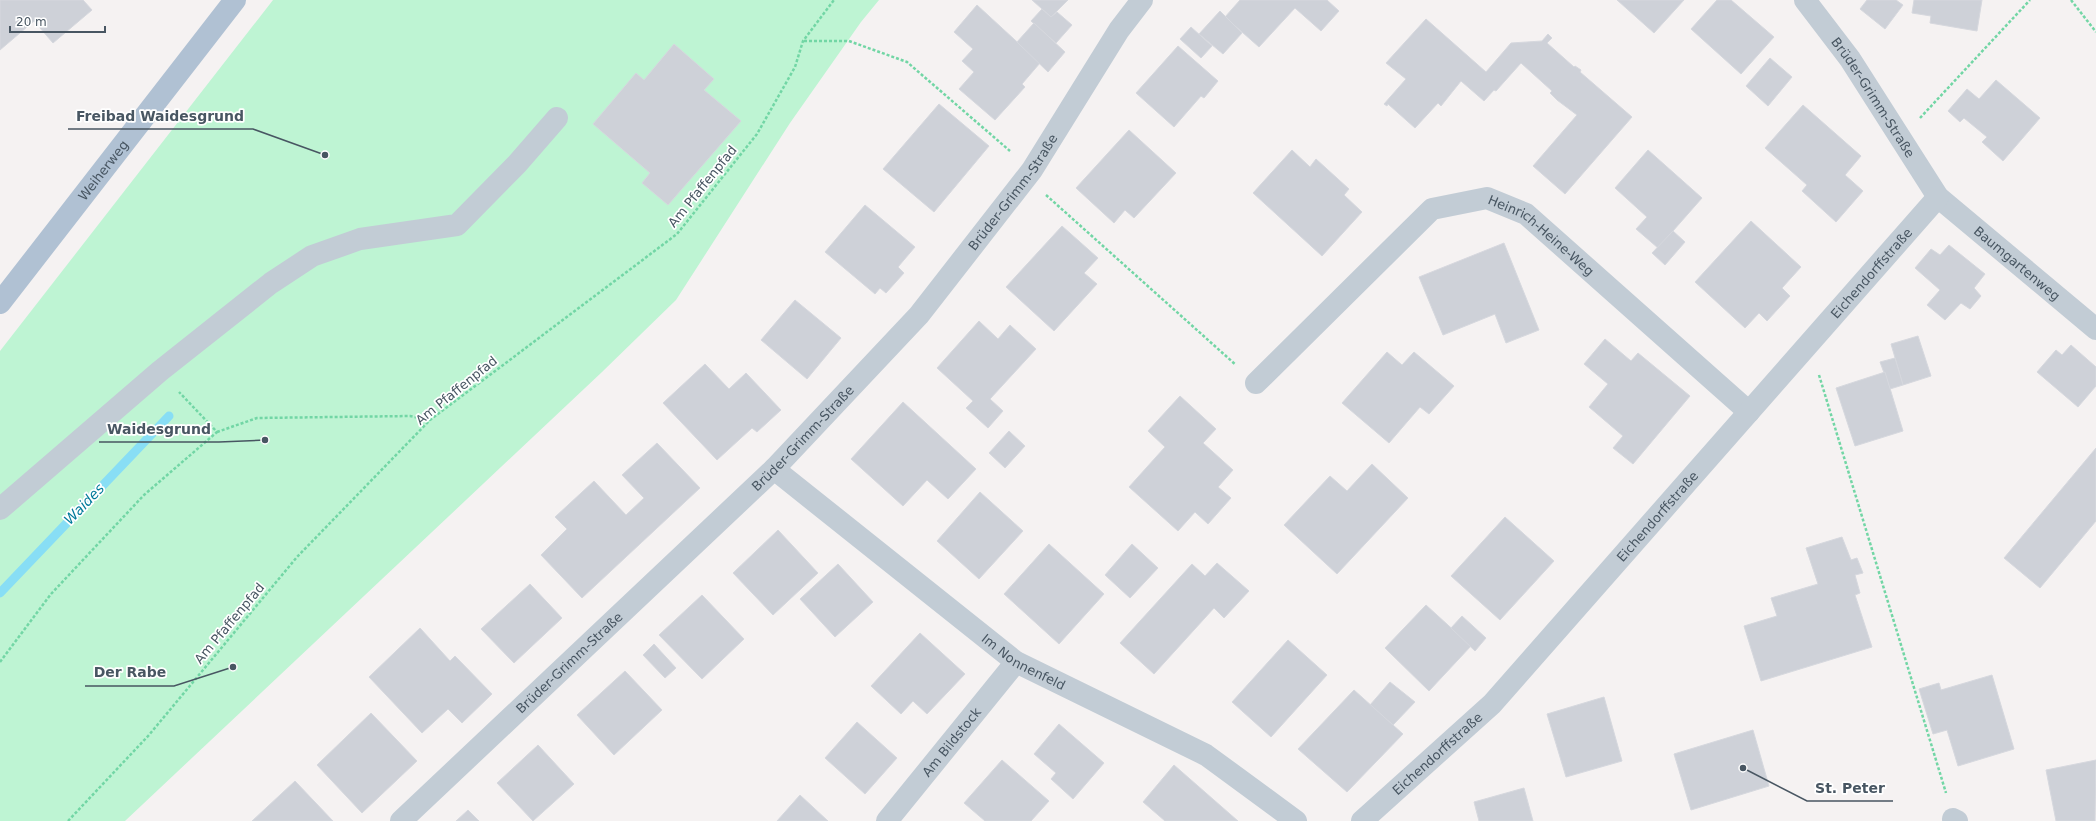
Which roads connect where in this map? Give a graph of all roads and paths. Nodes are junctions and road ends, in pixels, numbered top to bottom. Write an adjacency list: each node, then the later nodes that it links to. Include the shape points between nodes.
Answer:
1 (235, 0): 14 (main road, Weiherweg)
2 (834, 0): 8 (path, Am Pfaffenpfad)
3 (1142, 0): 11 (street, Brüder-Grimm-Straße, via 1119,30)
4 (1805, 0): 10 (street, Brüder-Grimm-Straße, via 1850,59)
5 (2030, 0): 10 (path)
6 (2071, 0): 7 (path)
7 (2096, 32)
8 (803, 41): 11 (path, via 849,41 908,62); 20 (path, Am Pfaffenpfad, via 795,67 757,134 677,234)
9 (557, 118): 17 (street, via 517,164 457,225 360,240 312,256 271,283)
10 (1901, 138): 12 (street, Brüder-Grimm-Straße)
11 (1032, 170): 22 (street, Brüder-Grimm-Straße, via 919,315)
12 (1938, 197): 15 (street, Baumgartenweg); 16 (street, Eichendorffstraße)
13 (1069, 216): 18 (path)
14 (0, 303)
15 (2096, 329)
16 (1810, 342): 19 (street, Eichendorffstraße); 26 (path)
17 (160, 371): 21 (path); 23 (street)
18 (1256, 383): 19 (street, Heinrich-Heine-Weg, via 1432,209 1487,198 1526,214)
19 (1749, 412): 31 (street, Eichendorffstraße, via 1492,704)
20 (430, 420): 21 (path, via 410,416 256,418); 27 (path, Am Pfaffenpfad, via 297,557 149,735)
21 (217, 432): 24 (path, via 144,495 51,594)
22 (774, 469): 25 (street, Im Nonnenfeld); 28 (street, Brüder-Grimm-Straße)
23 (0, 509)
24 (0, 662)
25 (1016, 662): 29 (street, Am Bildstock); 30 (street, Im Nonnenfeld, via 1206,755)
26 (1955, 820)
27 (68, 821)
28 (401, 821)
29 (887, 821)
30 (1296, 821)
31 (1362, 821)

